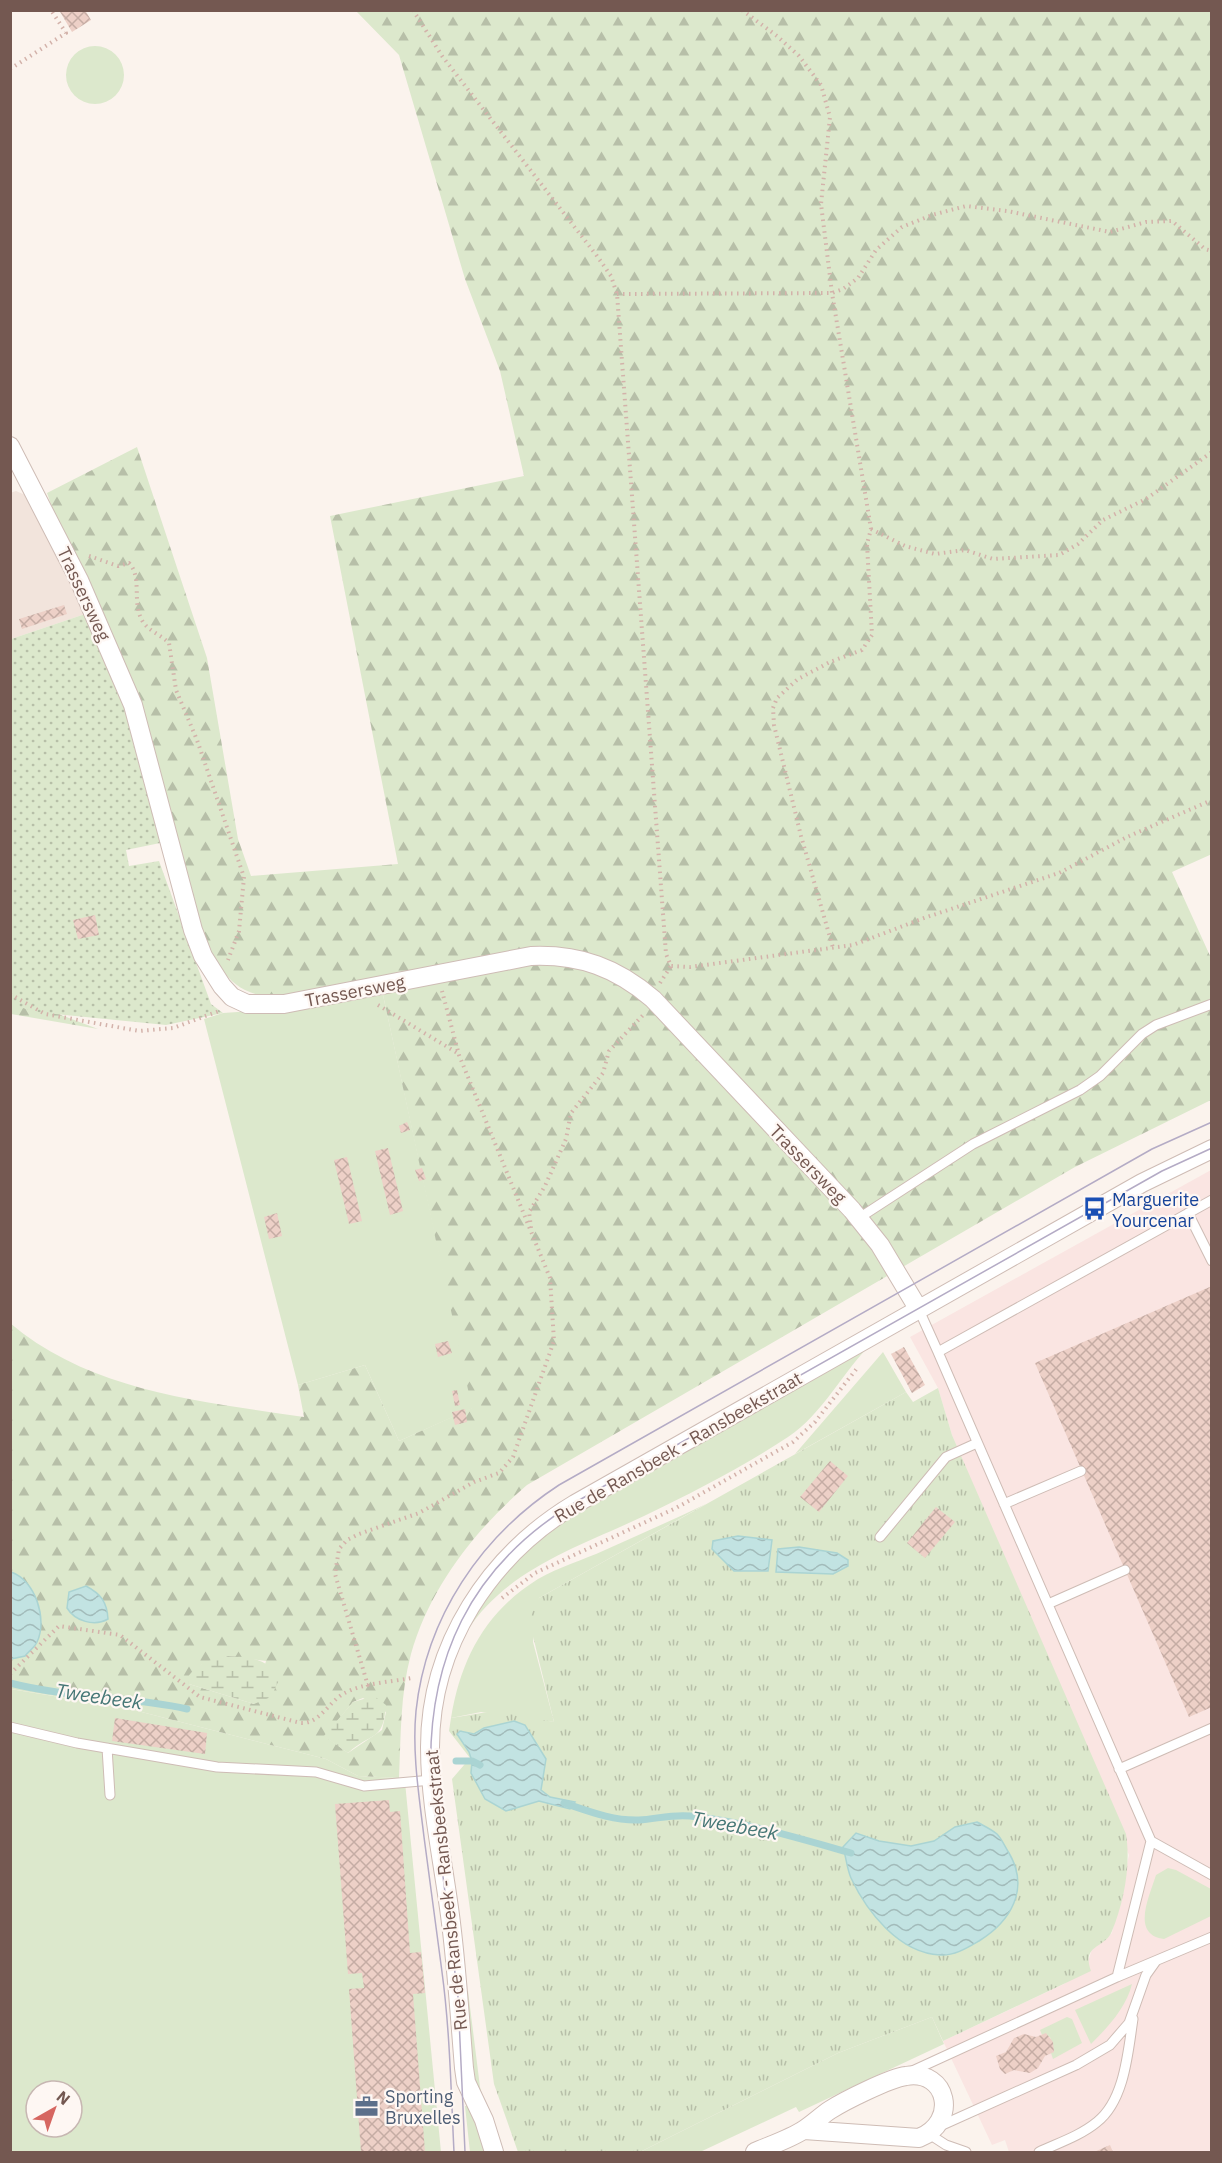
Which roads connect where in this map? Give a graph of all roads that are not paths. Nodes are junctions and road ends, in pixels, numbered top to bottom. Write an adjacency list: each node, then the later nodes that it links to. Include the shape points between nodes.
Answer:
1 (10, 446): 2 (street, Trassersweg)
2 (17, 479): 7 (street, Trassersweg, via 79,580 133,705 193,930 211,972 232,997 247,1004 284,1004 514,957 568,957 610,969 653,999)
3 (1212, 1004): 7 (lane, via 1156,1025 1080,1089 973,1144)
4 (1212, 1149): 9 (street, Rue de Ransbeek - Ransbeekstraat, via 1142,1184)
5 (1212, 1200): 6 (lane)
6 (1188, 1213): 8 (lane); 10 (lane)
7 (859, 1218): 9 (street, Trassersweg)
8 (1212, 1262)
9 (919, 1310): 10 (lane); 21 (street, Rue de Ransbeek - Ransbeekstraat, via 575,1504 524,1540 480,1590 449,1650 433,1711)
10 (938, 1352): 11 (lane)
11 (977, 1443): 13 (lane); 14 (lane, via 946,1457)
12 (1082, 1471): 13 (lane)
13 (1004, 1504): 16 (lane)
14 (880, 1537)
15 (1125, 1570): 16 (lane)
16 (1048, 1604): 20 (lane)
17 (10, 1727): 19 (lane)
18 (1212, 1728): 20 (lane)
19 (106, 1748): 21 (lane, via 217,1767 316,1772 364,1786); 22 (lane)
20 (1119, 1769): 23 (lane)
21 (432, 1780): 33 (street, Rue de Ransbeek - Ransbeekstraat, via 466,2082)
22 (110, 1796)
23 (1151, 1841): 24 (lane); 27 (lane)
24 (1212, 1875)
25 (1212, 1937): 26 (lane)
26 (1156, 1961): 27 (lane); 28 (lane, via 1146,1975)
27 (1117, 1977): 29 (lane)
28 (1135, 2007): 31 (lane, via 1122,2035 1097,2055); 36 (lane, via 1120,2084 1108,2110 1081,2132)
29 (902, 2076): 30 (street, via 834,2107); 31 (street, via 915,2074 927,2078 943,2096 944,2110)
30 (804, 2130): 31 (street, via 903,2138 919,2138); 32 (street)
31 (933, 2131): 35 (lane, via 946,2145)
32 (778, 2148): 34 (street)
33 (494, 2152)
34 (755, 2152)
35 (966, 2152)
36 (1039, 2152)

